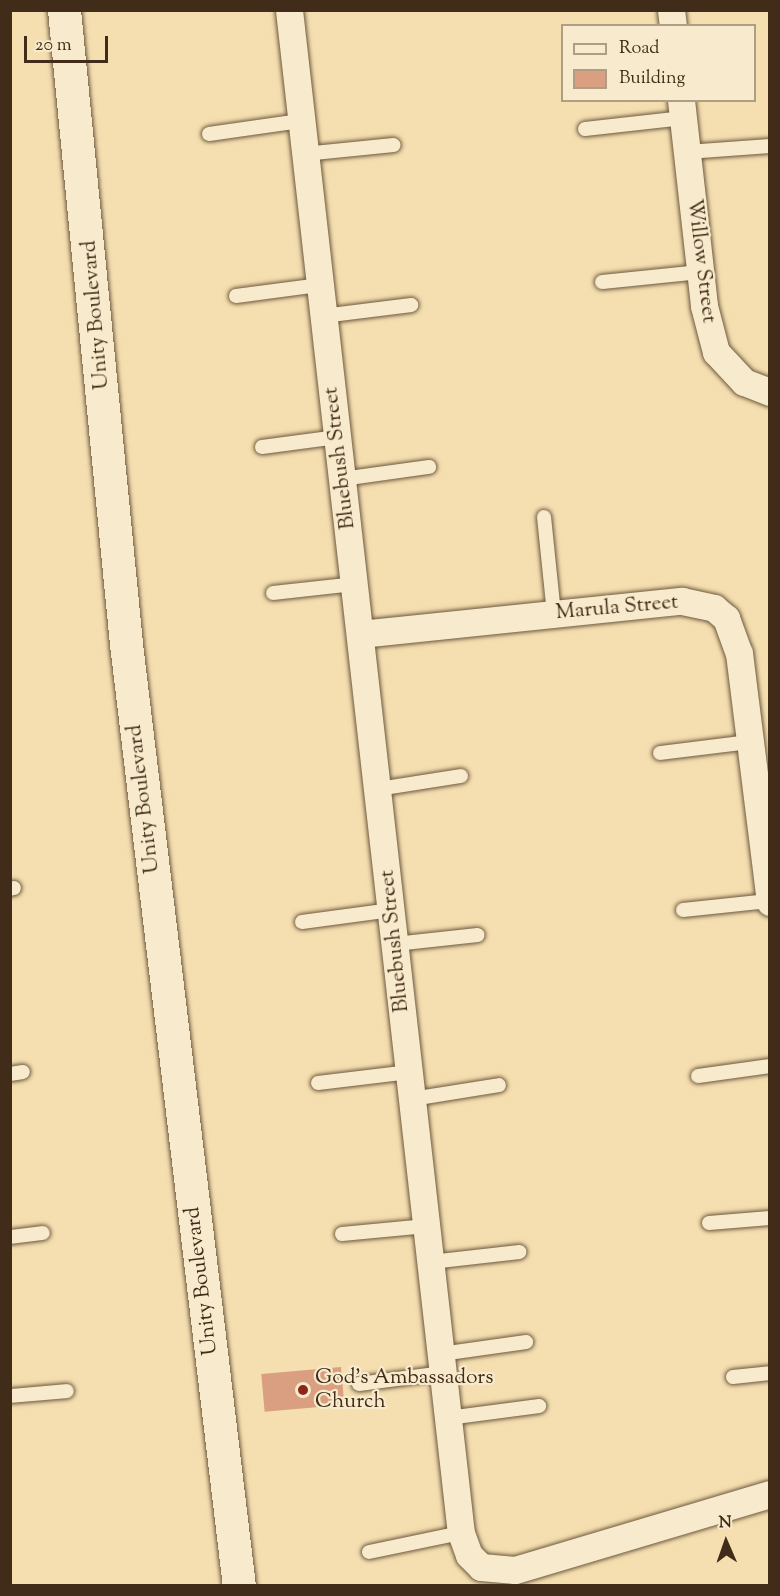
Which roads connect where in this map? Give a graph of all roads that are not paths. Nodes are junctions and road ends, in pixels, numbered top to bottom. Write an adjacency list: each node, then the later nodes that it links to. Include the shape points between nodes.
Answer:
1 (64, 10): 63 (street, Unity Boulevard, via 126,644)
2 (289, 10): 4 (street, Bluebush Street)
3 (682, 109): 5 (lane); 9 (street, Willow Street)
4 (300, 121): 6 (lane); 10 (street, Bluebush Street)
5 (585, 129)
6 (209, 134)
7 (394, 145): 10 (lane)
8 (770, 146): 9 (lane)
9 (687, 152): 11 (street, Willow Street)
10 (304, 154): 13 (street, Bluebush Street)
11 (700, 272): 12 (lane); 17 (street, Willow Street, via 716,352 744,382)
12 (602, 282)
13 (320, 285): 14 (lane); 16 (street, Bluebush Street)
14 (236, 296)
15 (411, 305): 16 (lane)
16 (323, 316): 18 (street, Bluebush Street)
17 (770, 392)
18 (337, 437): 19 (lane); 21 (street, Bluebush Street)
19 (262, 447)
20 (429, 467): 21 (lane)
21 (342, 479): 23 (street, Bluebush Street)
22 (544, 517): 25 (lane)
23 (354, 584): 24 (lane); 26 (street, Bluebush Street)
24 (273, 593)
25 (554, 614): 26 (street, Marula Street); 27 (street, Marula Street, via 682,601 714,608 726,618 739,652)
26 (360, 634): 30 (street, Bluebush Street)
27 (750, 742): 28 (lane); 31 (street, Marula Street)
28 (660, 753)
29 (461, 776): 30 (lane)
30 (378, 789): 32 (street, Bluebush Street)
31 (769, 902): 33 (lane)
32 (391, 910): 34 (lane); 36 (street, Bluebush Street)
33 (683, 910)
34 (302, 922)
35 (478, 934): 36 (lane)
36 (395, 944): 38 (street, Bluebush Street)
37 (770, 1066): 39 (lane)
38 (409, 1072): 40 (lane); 42 (street, Bluebush Street)
39 (698, 1076)
40 (318, 1083)
41 (499, 1085): 42 (lane)
42 (412, 1099): 45 (street, Bluebush Street)
43 (770, 1218): 44 (lane)
44 (709, 1223)
45 (427, 1226): 47 (lane); 50 (street, Bluebush Street)
46 (43, 1233): 48 (lane)
47 (342, 1234)
48 (10, 1238)
49 (519, 1252): 50 (lane)
50 (431, 1262): 52 (street, Bluebush Street)
51 (526, 1342): 52 (lane)
52 (442, 1364): 55 (lane); 59 (street, Bluebush Street)
53 (770, 1373): 54 (lane)
54 (733, 1377)
55 (359, 1384)
56 (68, 1391): 57 (lane)
57 (10, 1396)
58 (539, 1406): 59 (lane)
59 (448, 1418): 61 (street, Bluebush Street)
60 (770, 1494): 61 (street, Bluebush Street, via 514,1570 481,1567 469,1555)
61 (461, 1533): 62 (lane)
62 (369, 1552)
63 (239, 1586)

